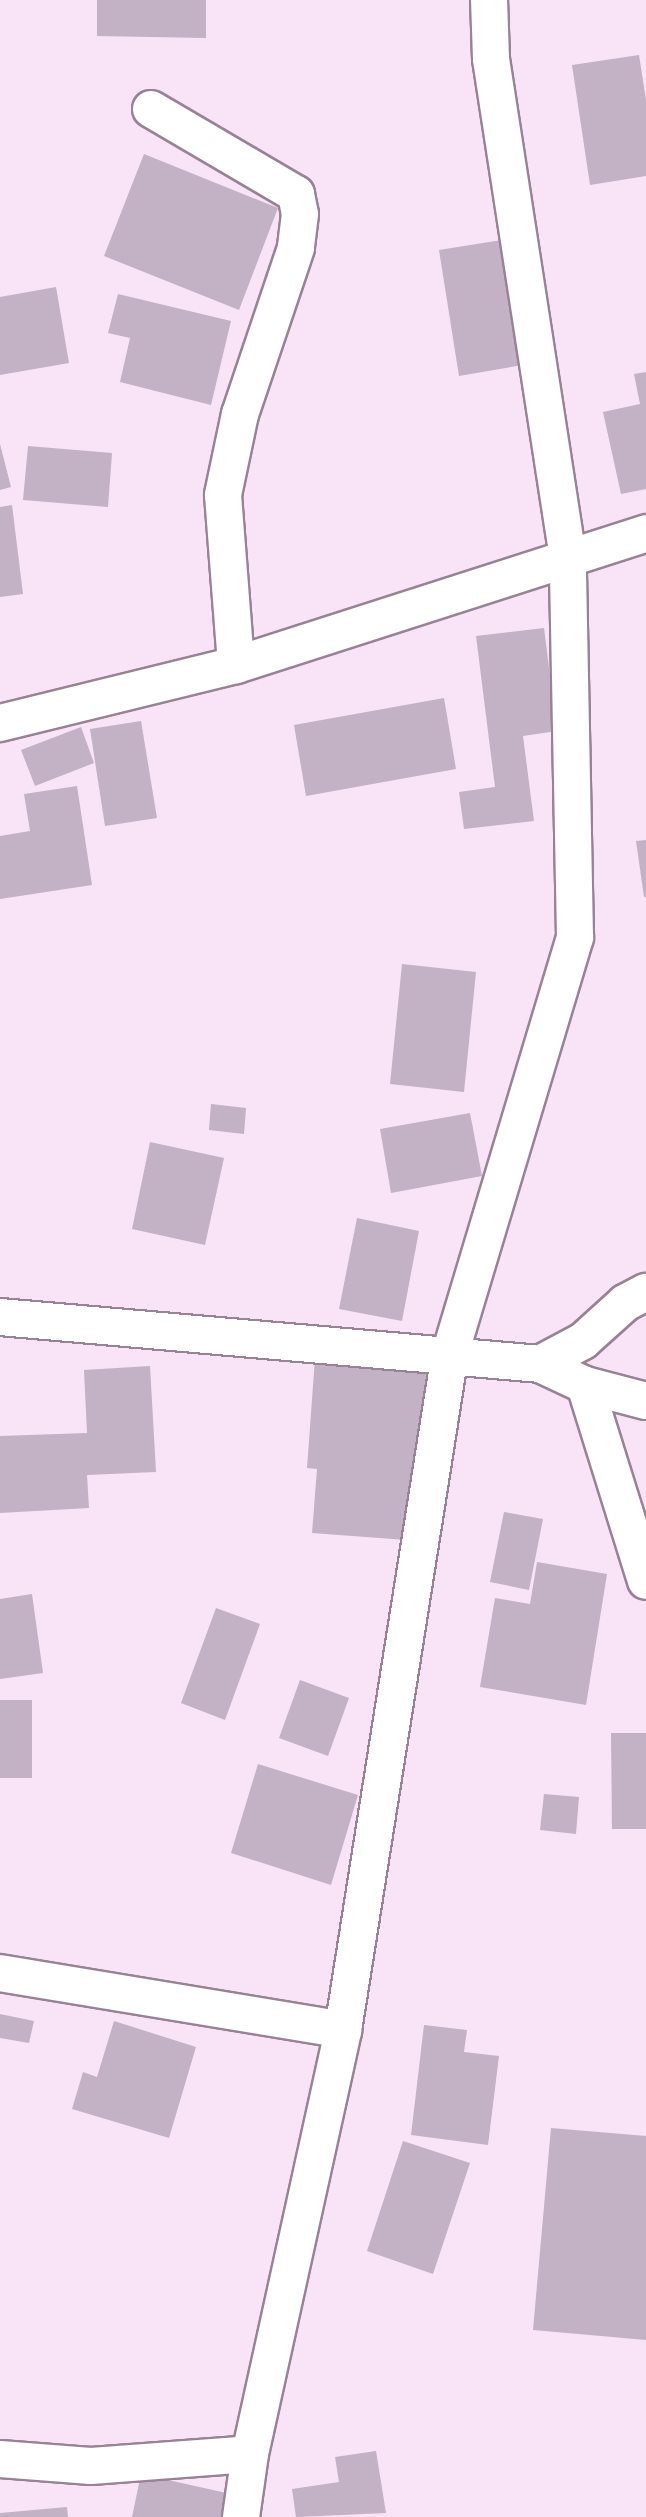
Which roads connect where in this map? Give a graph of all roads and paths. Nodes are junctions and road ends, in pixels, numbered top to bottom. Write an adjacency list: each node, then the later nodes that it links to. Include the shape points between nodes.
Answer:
1 (489, 0): 4 (street, via 491,59)
2 (151, 109): 5 (street, via 296,194 300,214 296,248 240,414 223,495)
3 (646, 533): 4 (street)
4 (568, 558): 5 (street); 9 (street, via 575,937)
5 (236, 665): 6 (street)
6 (0, 723)
7 (646, 1292): 10 (street, via 625,1303 583,1341)
8 (0, 1317): 9 (street)
9 (450, 1354): 10 (street); 15 (street)
10 (540, 1364): 11 (street)
11 (585, 1385): 12 (street); 13 (street)
12 (646, 1401)
13 (646, 1581)
14 (0, 1973): 15 (street)
15 (343, 2030): 16 (street)
16 (250, 2454): 17 (street, via 91,2466); 18 (street)
17 (0, 2459)
18 (241, 2517)

